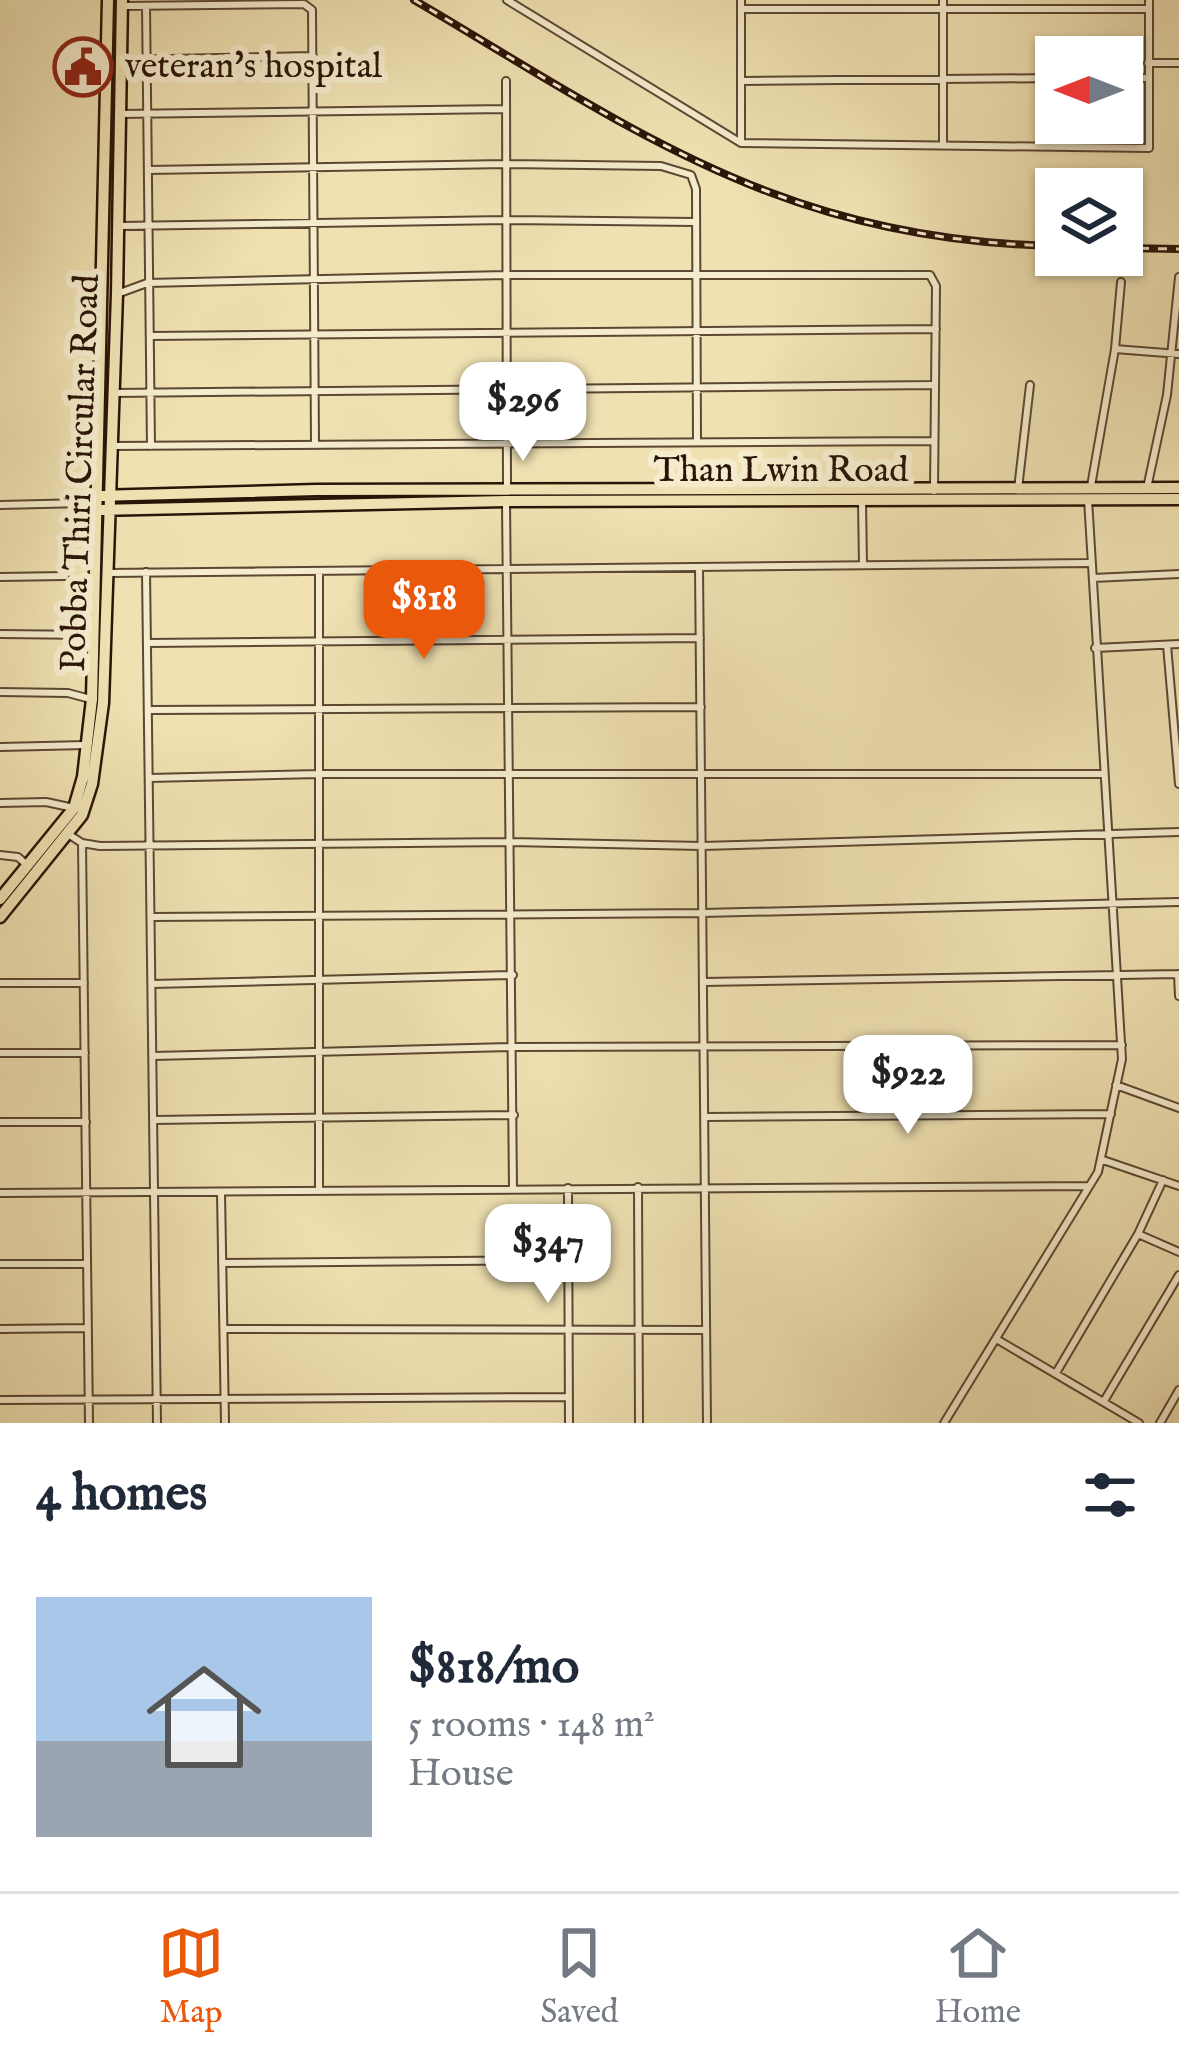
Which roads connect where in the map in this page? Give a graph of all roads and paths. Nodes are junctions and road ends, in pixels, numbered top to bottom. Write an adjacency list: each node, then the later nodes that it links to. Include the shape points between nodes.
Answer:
1 (108, 0): 70 (main road, Pobba Thiri Circular Road)
2 (507, 0): 24 (street)
3 (943, 0): 8 (street)
4 (122, 3): 6 (street); 11 (main road, Pobba Thiri Circular Road)
5 (741, 4): 8 (street); 19 (street)
6 (146, 5): 9 (street, via 307,5); 10 (street)
7 (1149, 5): 8 (street); 12 (street)
8 (943, 11): 14 (street)
9 (314, 56): 10 (street); 23 (street)
10 (147, 59): 11 (street); 22 (street)
11 (121, 60): 21 (main road, Pobba Thiri Circular Road)
12 (1148, 63): 13 (street); 17 (street)
13 (1179, 63)
14 (944, 77): 15 (street); 19 (street); 25 (street)
15 (1035, 78)
16 (1143, 78): 17 (street)
17 (1148, 78): 25 (street, via 1149,148)
18 (506, 81): 20 (street)
19 (742, 81): 24 (street)
20 (506, 110): 23 (street); 26 (street)
21 (120, 114): 22 (street); 33 (main road, Pobba Thiri Circular Road)
22 (148, 114): 23 (street); 28 (street)
23 (314, 114): 27 (street)
24 (741, 142): 25 (street)
25 (943, 144)
26 (506, 164): 27 (street); 29 (street); 31 (street, via 674,168 694,180)
27 (315, 165): 28 (street); 30 (street)
28 (148, 170): 32 (street)
29 (506, 220): 30 (street); 31 (street); 34 (street)
30 (314, 222): 32 (street); 37 (street)
31 (696, 222): 35 (street)
32 (147, 225): 33 (street); 39 (street)
33 (118, 226): 40 (main road, Pobba Thiri Circular Road)
34 (506, 275): 35 (street); 37 (street); 43 (street)
35 (697, 275): 41 (street, via 930,274); 42 (street)
36 (1179, 277): 47 (street)
37 (316, 280): 39 (street); 45 (street)
38 (1121, 282): 46 (street)
39 (147, 284): 40 (street); 44 (street)
40 (117, 294): 53 (main road, Pobba Thiri Circular Road)
41 (936, 329): 42 (street); 48 (street)
42 (698, 333): 43 (street); 50 (street)
43 (507, 335): 45 (street); 51 (street)
44 (150, 336): 45 (street); 54 (street)
45 (316, 336): 52 (street)
46 (1115, 349): 47 (street); 64 (street)
47 (1176, 354): 61 (street)
48 (933, 385): 50 (street); 55 (street)
49 (1030, 385): 63 (street)
50 (699, 388): 51 (street); 56 (street)
51 (507, 389): 52 (street); 57 (street)
52 (316, 391): 54 (street); 58 (street)
53 (114, 393): 54 (street); 59 (main road, Pobba Thiri Circular Road)
54 (150, 393): 60 (street)
55 (934, 441): 56 (street); 66 (street)
56 (697, 442): 57 (street)
57 (507, 443): 58 (street); 65 (street)
58 (315, 444): 60 (street)
59 (112, 446): 60 (street); 67 (main road, Pobba Thiri Circular Road)
60 (151, 446)
61 (1147, 488): 62 (main road, Than Lwin Road); 64 (main road, Than Lwin Road)
62 (1179, 488)
63 (1018, 489): 64 (main road, Than Lwin Road); 66 (main road, Than Lwin Road)
64 (1089, 494): 66 (main road, Than Lwin Road); 68 (main road, Than Lwin Road); 73 (street)
65 (507, 495): 66 (main road, Than Lwin Road); 67 (main road, Than Lwin Road); 69 (main road, Than Lwin Road); 72 (main road, Than Lwin Road); 76 (street)
66 (934, 495): 69 (main road, Than Lwin Road)
67 (111, 496): 70 (main road, Than Lwin Road); 72 (main road, Pobba Thiri Circular Road)
68 (1179, 499)
69 (862, 500): 74 (street)
70 (92, 503): 71 (street); 72 (main road, Than Lwin Road); 85 (main road, Pobba Thiri Circular Road)
71 (0, 505)
72 (110, 511): 79 (main road, Pobba Thiri Circular Road)
73 (1090, 563): 74 (street); 83 (street)
74 (862, 566): 75 (street)
75 (700, 567): 76 (street); 86 (street)
76 (509, 569): 77 (street); 87 (street)
77 (319, 571): 78 (street); 89 (street)
78 (146, 572): 79 (street); 88 (street)
79 (108, 573): 94 (main road, Pobba Thiri Circular Road)
80 (1179, 574): 83 (street)
81 (64, 576): 82 (street)
82 (0, 577)
83 (1091, 578): 92 (street)
84 (0, 634): 85 (street)
85 (94, 635): 94 (main road, Pobba Thiri Circular Road)
86 (700, 638): 87 (street); 96 (street)
87 (509, 639): 89 (street); 95 (street)
88 (147, 643): 89 (street); 98 (street)
89 (319, 643): 97 (street)
90 (1179, 644): 91 (street)
91 (1167, 645): 92 (street); 101 (street)
92 (1095, 648): 103 (street)
93 (0, 692): 94 (street)
94 (98, 701): 99 (main road, Pobba Thiri Circular Road); 111 (main road, Pobba Thiri Circular Road, via 92,784)
95 (510, 706): 96 (street); 97 (street); 104 (street)
96 (701, 707): 105 (street)
97 (319, 709): 98 (street); 102 (street)
98 (148, 710): 106 (street)
99 (87, 745): 100 (street); 109 (main road, Pobba Thiri Circular Road)
100 (0, 747)
101 (1178, 762): 107 (street)
102 (319, 774): 104 (street); 106 (street); 115 (street)
103 (1103, 774): 105 (street); 112 (street)
104 (511, 776): 105 (street); 113 (street)
105 (701, 776): 116 (street)
106 (149, 778): 117 (street)
107 (1179, 784)
108 (0, 802): 109 (street)
109 (74, 808): 119 (main road, Pobba Thiri Circular Road)
110 (1179, 832): 112 (street)
111 (68, 834): 114 (street); 126 (main road, Pobba Thiri Circular Road)
112 (1107, 837): 116 (street); 122 (street)
113 (512, 842): 115 (street); 116 (street); 125 (street)
114 (82, 843): 117 (street); 134 (street)
115 (319, 844): 117 (street); 124 (street)
116 (702, 846): 123 (street)
117 (150, 847): 127 (street)
118 (0, 855): 119 (street)
119 (28, 866): 120 (main road, Pobba Thiri Circular Road)
120 (0, 899)
121 (1179, 902): 122 (street)
122 (1112, 904): 123 (street); 130 (street)
123 (703, 913): 125 (street); 132 (street)
124 (319, 916): 125 (street); 127 (street); 131 (street)
125 (512, 916): 129 (street)
126 (0, 917)
127 (151, 917): 135 (street)
128 (1178, 974): 130 (street); 136 (street)
129 (513, 975): 131 (street); 138 (street)
130 (1118, 977): 132 (street); 137 (street)
131 (319, 982): 135 (street); 140 (street)
132 (703, 982): 139 (street)
133 (0, 983): 134 (street)
134 (84, 983): 142 (street)
135 (152, 984): 143 (street)
136 (1179, 996)
137 (1122, 1045): 139 (street); 144 (street)
138 (513, 1047): 139 (street); 140 (street); 148 (street)
139 (704, 1048): 149 (street)
140 (319, 1052): 143 (street); 150 (street)
141 (0, 1053): 142 (street)
142 (85, 1053): 153 (street)
143 (153, 1056): 151 (street)
144 (1117, 1085): 146 (street); 147 (street)
145 (1179, 1096): 146 (street)
146 (1178, 1108)
147 (1111, 1114): 149 (street); 154 (street)
148 (514, 1115): 150 (street); 159 (street)
149 (704, 1117): 160 (street)
150 (319, 1119): 151 (street); 162 (street)
151 (154, 1120): 164 (street)
152 (0, 1122): 153 (street)
153 (86, 1122): 166 (street)
154 (1102, 1160): 155 (street); 157 (street)
155 (1163, 1180): 158 (street); 167 (street)
156 (638, 1186): 160 (street); 161 (street); 178 (street)
157 (1088, 1186): 160 (street); 180 (street)
158 (1179, 1186)
159 (513, 1188): 161 (street); 162 (street)
160 (705, 1188): 179 (street)
161 (568, 1189): 169 (street)
162 (320, 1191): 165 (street)
163 (0, 1192): 166 (street)
164 (155, 1193): 165 (street); 166 (street); 186 (street)
165 (221, 1193): 170 (street)
166 (87, 1194): 172 (street)
167 (1138, 1234): 168 (street); 181 (street)
168 (1179, 1252)
169 (568, 1260): 170 (street); 177 (street)
170 (222, 1263): 176 (street)
171 (0, 1264): 172 (street)
172 (88, 1264): 174 (street)
173 (1179, 1275): 188 (street)
174 (88, 1328): 175 (street); 185 (street)
175 (0, 1329)
176 (224, 1329): 177 (street); 187 (street)
177 (569, 1329): 178 (street); 183 (street)
178 (638, 1329): 179 (street); 194 (street)
179 (706, 1330): 195 (street)
180 (997, 1339): 181 (street); 189 (street)
181 (1056, 1373): 188 (street)
182 (1179, 1390): 197 (street)
183 (568, 1396): 187 (street); 193 (street)
184 (0, 1400): 185 (street)
185 (88, 1400): 186 (street); 190 (street)
186 (157, 1400): 187 (street); 191 (street)
187 (225, 1401): 192 (street)
188 (1104, 1402): 196 (street)
189 (947, 1422)
190 (88, 1423)
191 (157, 1423)
192 (225, 1423)
193 (568, 1423)
194 (639, 1423)
195 (707, 1423)
196 (1139, 1423)
197 (1160, 1423)

